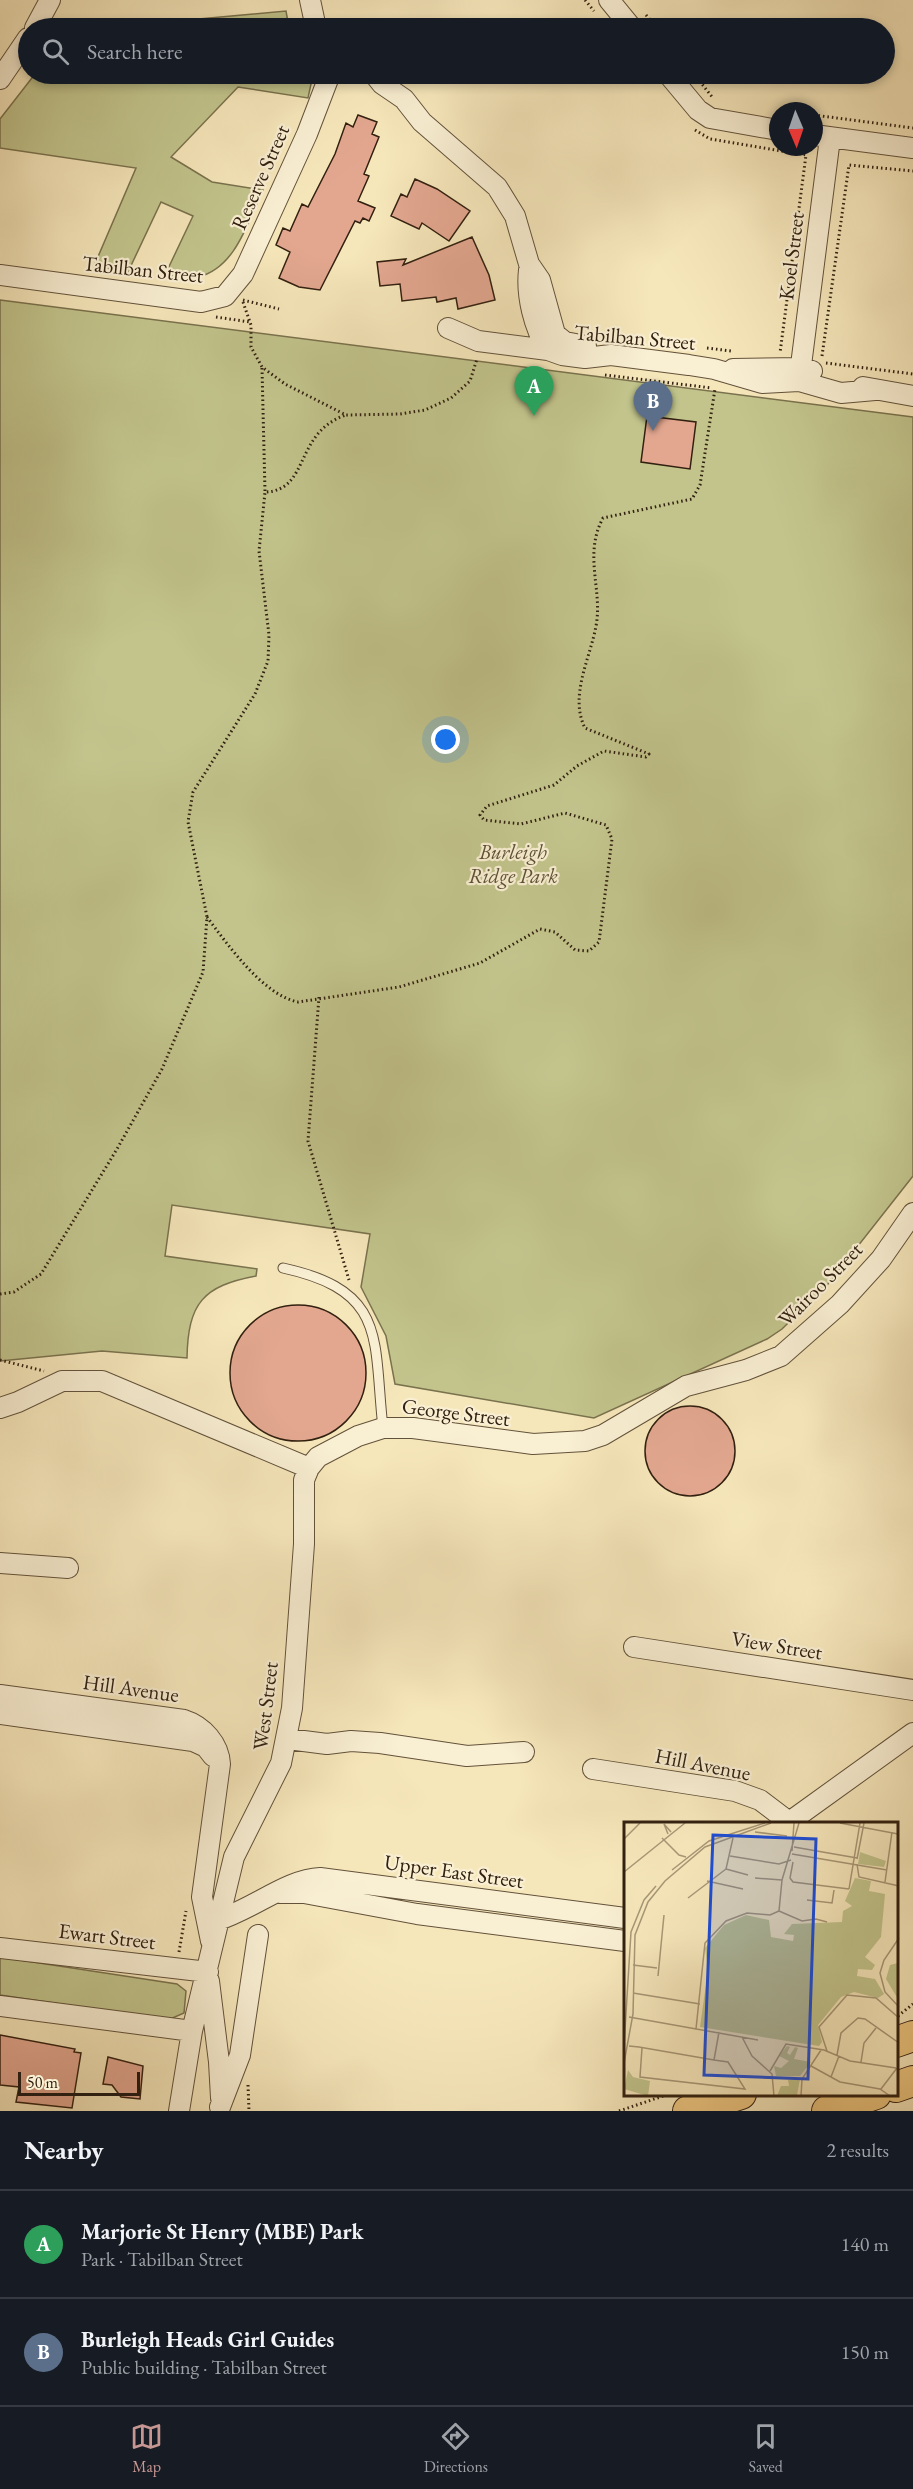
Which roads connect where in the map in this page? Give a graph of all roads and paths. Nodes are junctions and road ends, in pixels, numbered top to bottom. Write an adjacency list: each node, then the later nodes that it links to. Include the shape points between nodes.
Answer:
1 (50, 0): 4 (street)
2 (310, 0): 5 (street)
3 (609, 0): 6 (street)
4 (40, 18)
5 (314, 18)
6 (624, 18)
7 (18, 53): 8 (street)
8 (0, 80)
9 (326, 84): 25 (street, Reserve Street)
10 (367, 84): 16 (street, via 407,116)
11 (382, 84): 16 (street, via 404,99)
12 (676, 84): 17 (street, via 710,118)
13 (702, 84): 14 (path)
14 (718, 102)
15 (823, 116): 18 (path)
16 (422, 122): 30 (street, via 497,187 515,216 530,264 531,302 540,335)
17 (769, 128)
18 (913, 128)
19 (823, 136): 20 (street)
20 (913, 148)
21 (806, 156): 31 (path, Koel Street)
22 (820, 156): 35 (street, Koel Street)
23 (913, 171): 33 (path, via 849,165)
24 (0, 275): 25 (street, Tabilban Street, via 201,302)
25 (234, 298): 26 (path); 28 (path)
26 (279, 309)
27 (219, 317): 28 (path)
28 (250, 322): 34 (path, via 251,347)
29 (448, 328): 30 (street, Tabilban Street, via 478,341)
30 (553, 344): 36 (street, Tabilban Street, via 585,358 611,356)
31 (779, 356)
32 (478, 358): 38 (path, via 470,381 450,398 425,410)
33 (822, 362)
34 (262, 367): 38 (path, via 285,384); 39 (path)
35 (800, 374): 36 (street, Tabilban Street); 37 (street, Tabilban Street)
36 (714, 379): 41 (path, via 700,485 692,499 603,518 594,534 597,625 585,660 579,716 585,728 649,754 646,757 604,751 554,785 487,806 480,815 484,820 521,824 565,813 606,825 612,838 599,942 589,951 574,951 555,932 540,929 480,963 399,987)
37 (913, 396)
38 (346, 415): 39 (path, via 320,429 285,488)
39 (266, 492): 40 (path, via 260,551 270,635 268,661 255,694 193,792 188,822)
40 (207, 917): 41 (path, via 247,966 284,999 298,1002); 44 (path, via 203,972 162,1069 41,1274 14,1292)
41 (319, 997): 45 (path, via 308,1141 344,1256)
42 (913, 1213): 46 (street, Wairoo Street, via 881,1258 840,1304 781,1356)
43 (283, 1268): 45 (lane, via 334,1283)
44 (0, 1294)
45 (352, 1296): 48 (lane, via 368,1317 375,1342)
46 (746, 1370): 48 (street, George Street, via 686,1386 603,1435 585,1440 521,1444 413,1428)
47 (0, 1408): 49 (street, via 62,1381 102,1381)
48 (383, 1428): 49 (street, George Street, via 333,1447)
49 (309, 1468): 57 (street, West Street, via 303,1491 304,1544)
50 (0, 1563): 51 (street)
51 (68, 1568)
52 (634, 1647): 53 (street, View Street)
53 (913, 1690)
54 (0, 1695): 60 (street, Hill Avenue, via 187,1720 217,1748)
55 (0, 1714): 60 (street, Hill Avenue, via 193,1740 211,1753)
56 (913, 1733): 61 (street, Hill Avenue)
57 (288, 1739): 58 (street, via 327,1744 380,1743 467,1756); 65 (street, West Street, via 281,1763 238,1847)
58 (524, 1752)
59 (593, 1769): 61 (street, Hill Avenue, via 735,1791 760,1800)
60 (219, 1776): 68 (street, Hill Avenue, via 202,1897)
61 (789, 1822)
62 (280, 1893): 64 (street, Upper East Street, via 299,1880 331,1878); 65 (street, Upper East Street); 67 (street, Upper East Street, via 304,1893 417,1914)
63 (187, 1902): 70 (path, via 180,1951)
64 (624, 1918)
65 (218, 1920): 68 (street, West Street)
66 (258, 1935): 86 (street, via 240,2055)
67 (624, 1941)
68 (212, 1944): 71 (street, West Street)
69 (0, 1948): 71 (street, Ewart Street)
70 (174, 1955)
71 (208, 1972): 75 (street, West Street); 77 (street, West Street)
72 (913, 2004): 74 (path)
73 (0, 2006): 77 (street)
74 (898, 2016)
75 (214, 2018): 77 (street); 79 (street, West Street)
76 (913, 2036): 78 (main road)
77 (190, 2039): 79 (street, via 205,2045); 87 (street, West Street)
78 (898, 2042)
79 (219, 2062): 86 (street, West Street)
80 (913, 2081): 82 (main road)
81 (248, 2082): 88 (path)
82 (898, 2087)
83 (663, 2096): 89 (path)
84 (733, 2096): 90 (main road)
85 (870, 2096): 91 (main road)
86 (220, 2109)
87 (179, 2111)
88 (249, 2111)
89 (619, 2111)
90 (688, 2111)
91 (827, 2111)

